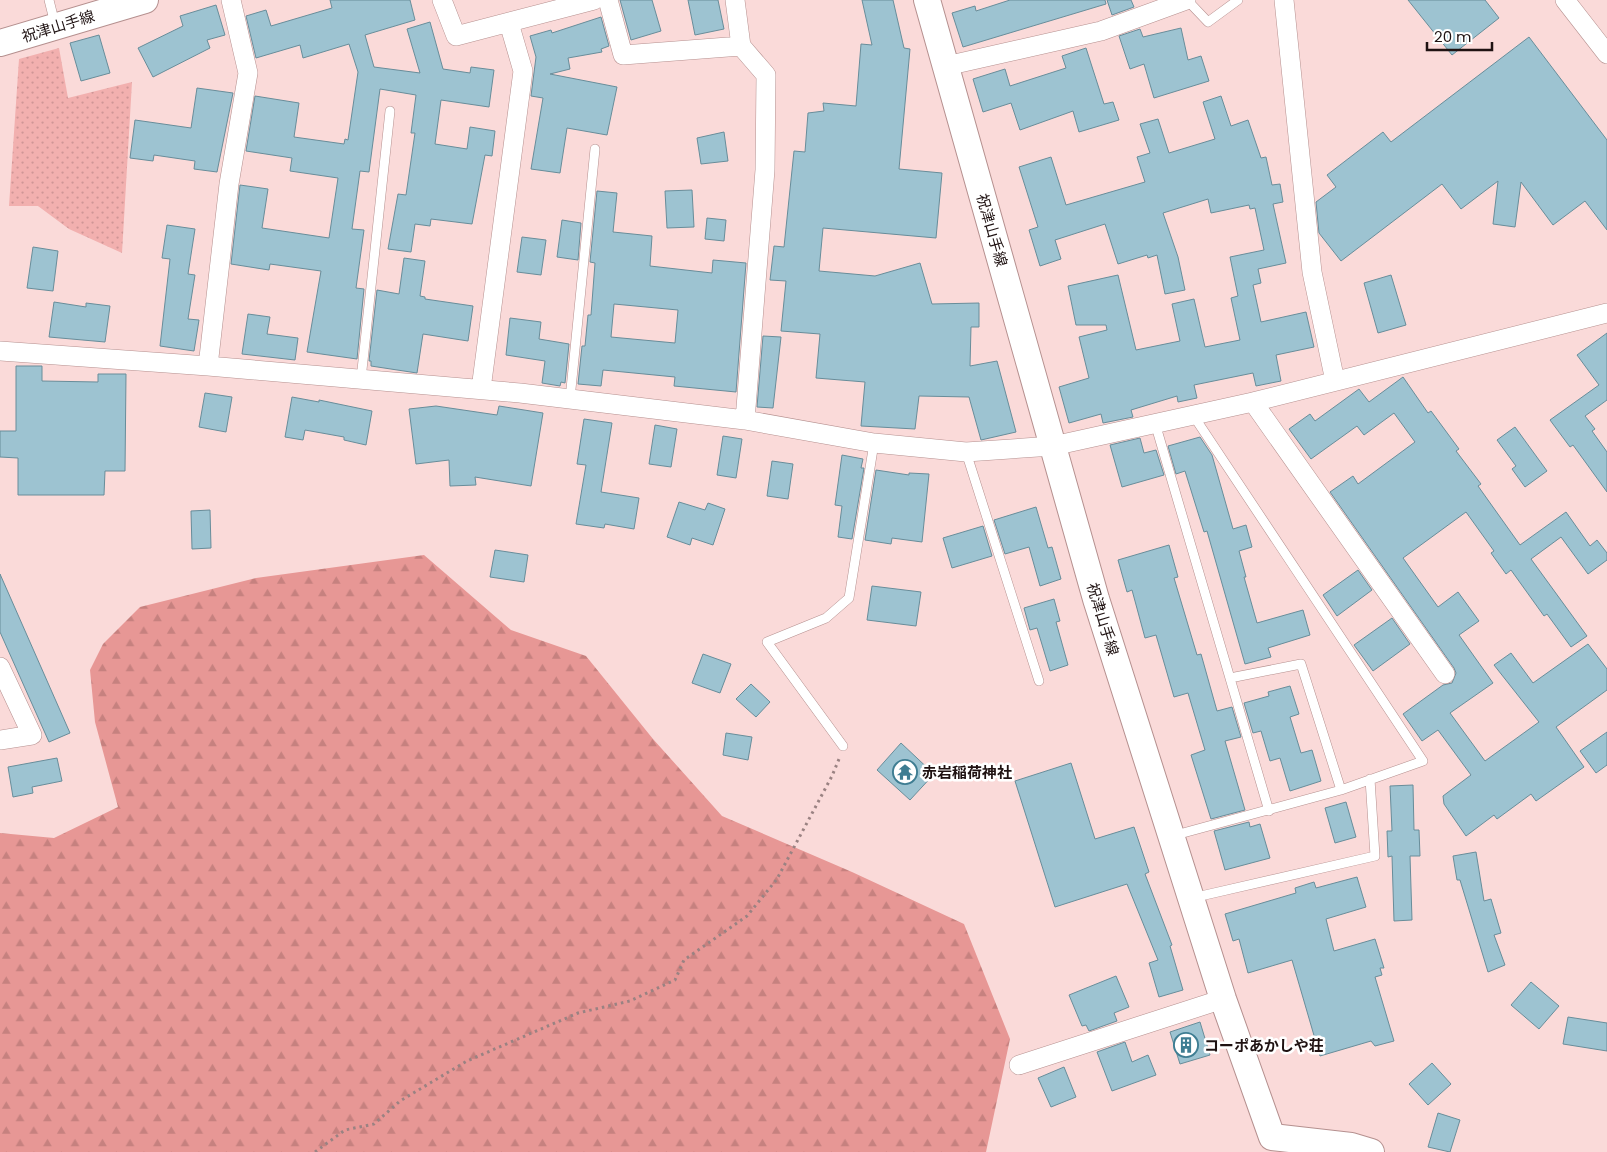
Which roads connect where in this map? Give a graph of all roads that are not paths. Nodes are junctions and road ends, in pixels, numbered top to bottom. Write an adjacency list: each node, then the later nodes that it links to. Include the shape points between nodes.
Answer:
1 (49, 0): 14 (lane)
2 (145, 0): 14 (street, 祝津山手線)
3 (231, 0): 23 (street, via 248,73 229,184)
4 (442, 0): 13 (street, via 456,36)
5 (594, 0): 13 (street)
6 (608, 0): 16 (street, via 623,55)
7 (735, 0): 16 (street)
8 (927, 0): 18 (street, 祝津山手線)
9 (1186, 0): 10 (lane, via 1208,22); 18 (street, via 1101,31)
10 (1238, 0)
11 (1284, 0): 25 (street, via 1312,272)
12 (1565, 0): 17 (street)
13 (508, 22): 26 (street, via 523,71)
14 (56, 27): 15 (street, 祝津山手線)
15 (0, 43)
16 (741, 46): 30 (street, via 766,75 765,170)
17 (1607, 54)
18 (946, 66): 33 (street, 祝津山手線)
19 (390, 111): 24 (lane)
20 (595, 149): 27 (lane)
21 (1607, 313): 25 (street)
22 (0, 351): 23 (street)
23 (208, 366): 24 (street)
24 (361, 379): 26 (street)
25 (1335, 381): 28 (street)
26 (481, 389): 27 (street)
27 (570, 399): 30 (street)
28 (1254, 402): 29 (street); 36 (street)
29 (1193, 415): 31 (street); 41 (lane, via 1423,761)
30 (746, 420): 32 (street)
31 (1155, 423): 33 (street); 37 (lane)
32 (874, 443): 34 (street); 40 (lane, via 849,598 826,618 767,642)
33 (1053, 446): 34 (street); 44 (street, 祝津山手線, via 1096,599)
34 (966, 452): 38 (lane)
35 (0, 667): 39 (street, via 32,735)
36 (1446, 674)
37 (1230, 678): 42 (lane, via 1301,664); 43 (lane)
38 (1039, 680)
39 (0, 740)
40 (843, 746)
41 (1370, 779): 42 (lane); 45 (lane, via 1375,856)
42 (1341, 790): 43 (lane)
43 (1269, 811): 44 (lane)
44 (1172, 836): 45 (street, 祝津山手線)
45 (1191, 898): 46 (street, 祝津山手線)
46 (1223, 999): 47 (street); 48 (street, 祝津山手線)
47 (1019, 1065)
48 (1275, 1144): 49 (street, 祝津山手線, via 1351,1146)
49 (1371, 1152)

